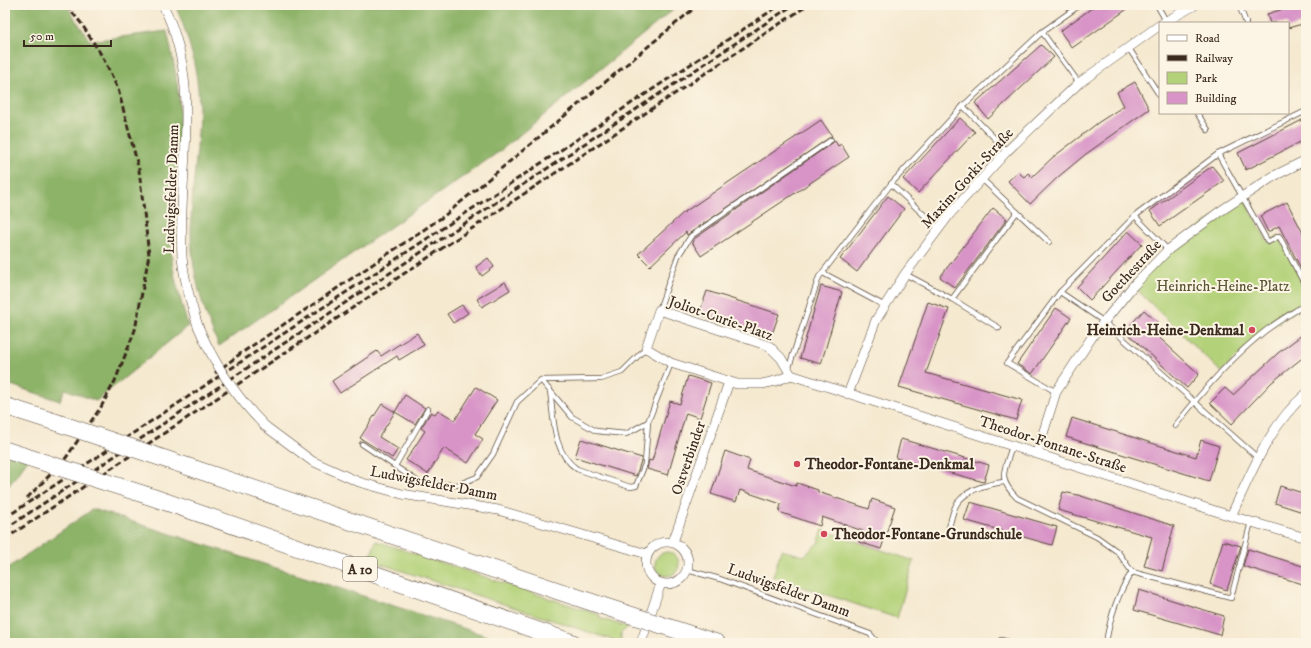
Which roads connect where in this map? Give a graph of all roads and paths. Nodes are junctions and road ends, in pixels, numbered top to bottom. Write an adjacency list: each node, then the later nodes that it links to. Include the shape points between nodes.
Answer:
1 (163, 5): 66 (street, Ludwigsfelder Damm, bridge, via 170,18 179,48 187,97 182,259 189,296 212,358 245,405 265,426 312,461 360,482 402,494 498,510)
2 (1080, 5): 10 (lane)
3 (1157, 5): 6 (lane)
4 (1195, 5): 7 (street, Maxim-Gorki-Straße)
5 (1239, 5): 8 (lane)
6 (1163, 22)
7 (1165, 22)
8 (1246, 22)
9 (1159, 26): 11 (street, Maxim-Gorki-Straße)
10 (1042, 32): 12 (lane); 14 (lane)
11 (1128, 47): 12 (street, Maxim-Gorki-Straße); 13 (lane)
12 (1079, 83): 19 (street, Maxim-Gorki-Straße)
13 (1159, 94)
14 (963, 106): 19 (lane); 23 (lane)
15 (1306, 111): 20 (lane)
16 (1198, 114): 17 (lane)
17 (1208, 130)
18 (831, 140): 37 (lane, via 691,236 678,256)
19 (1007, 152): 22 (street, Maxim-Gorki-Straße)
20 (1218, 154): 24 (lane); 26 (lane)
21 (1306, 160): 24 (street, Goethestraße, via 1274,176)
22 (982, 179): 25 (lane); 27 (street, Maxim-Gorki-Straße)
23 (891, 184): 27 (lane); 30 (lane)
24 (1243, 197): 29 (street, Goethestraße); 32 (lane, via 1268,242 1279,236)
25 (1018, 212): 28 (lane); 34 (lane)
26 (1135, 216): 29 (lane); 33 (lane)
27 (939, 229): 31 (street, Maxim-Gorki-Straße)
28 (1048, 242)
29 (1168, 250): 38 (street, Goethestraße)
30 (823, 273): 36 (lane); 42 (lane, via 819,277)
31 (905, 274): 34 (lane); 36 (street, Maxim-Gorki-Straße)
32 (1306, 287)
33 (1060, 292): 38 (lane); 46 (lane, via 1007,363)
34 (952, 299): 39 (lane)
35 (1306, 304): 49 (lane, via 1265,331)
36 (885, 306): 47 (street, Maxim-Gorki-Straße, via 876,320)
37 (659, 310): 40 (street, Joliot-Curie-Platz); 42 (street, Joliot-Curie-Platz, via 769,346 781,358)
38 (1103, 321): 46 (street, Goethestraße); 49 (lane)
39 (999, 328)
40 (646, 348): 41 (street); 43 (lane, Joliot-Curie-Platz, via 622,372 601,379)
41 (671, 364): 44 (street); 52 (lane)
42 (789, 372): 44 (street, via 776,382 745,385); 47 (street, Theodor-Fontane-Straße)
43 (541, 380): 45 (lane); 59 (lane, via 518,402 493,454 477,477 457,485 420,483)
44 (729, 382): 65 (street, Ostverbinder)
45 (550, 391): 52 (lane, via 572,417 596,431 626,434); 52 (lane, via 558,446 569,464 576,469 630,487 636,486 645,464)
46 (1056, 392): 57 (street, Goethestraße)
47 (848, 394): 55 (street, Theodor-Fontane-Straße)
48 (1306, 394): 58 (street, via 1272,434)
49 (1194, 401): 53 (lane); 58 (lane)
50 (5, 406): 73 (highway, bridge)
51 (428, 409): 59 (lane)
52 (648, 422)
53 (1175, 426)
54 (362, 444): 59 (lane)
55 (1012, 445): 57 (street, Theodor-Fontane-Straße); 60 (lane)
56 (5, 450): 71 (highway, A 10, bridge, via 146,495)
57 (1037, 453): 61 (street, Theodor-Fontane-Straße)
58 (1258, 458): 61 (street)
59 (394, 466)
60 (1004, 482): 63 (lane, via 973,490 958,502); 68 (lane, via 1017,498 1097,537 1118,552)
61 (1231, 516): 62 (street, Theodor-Fontane-Straße)
62 (1251, 522): 64 (street, Theodor-Fontane-Straße); 68 (lane, via 1231,598)
63 (949, 528)
64 (1306, 538)
65 (673, 542): 66 (street, via 656,544); 67 (street, via 686,553)
66 (647, 554): 69 (street, via 647,572)
67 (687, 570): 69 (street, via 681,579 675,582); 74 (lane, Ludwigsfelder Damm, via 720,579 870,634)
68 (1132, 572): 76 (lane, via 1112,610)
69 (661, 583): 72 (street)
70 (1001, 640): 75 (lane)
71 (573, 643)
72 (641, 643)
73 (717, 643)
74 (878, 643)
75 (1013, 643)
76 (1106, 643)

